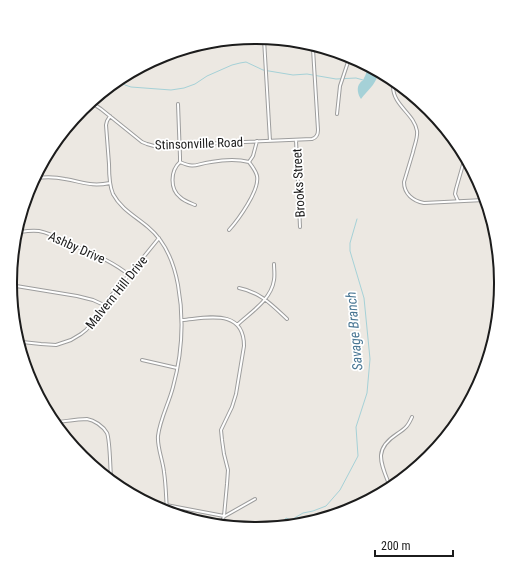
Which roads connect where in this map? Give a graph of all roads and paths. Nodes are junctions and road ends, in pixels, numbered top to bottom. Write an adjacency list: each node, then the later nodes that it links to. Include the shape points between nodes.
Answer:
1 (264, 45): 11 (street)
2 (313, 52): 9 (street, Stinsonville Road, via 318,132 315,138)
3 (348, 63): 7 (street, via 340,86)
4 (394, 89): 19 (street, via 395,98 412,119 417,131 404,182 406,192 424,203)
5 (178, 104): 12 (street)
6 (96, 106): 8 (street, Stinsonville Road)
7 (337, 114)
8 (110, 116): 12 (street, Stinsonville Road, via 147,144); 17 (street, via 106,125)
9 (296, 140): 11 (street, Stinsonville Road); 21 (street, Brooks Street)
10 (256, 141): 11 (street, Stinsonville Road); 12 (street, Stinsonville Road); 14 (street)
11 (270, 141)
12 (180, 145): 13 (street)
13 (180, 162): 14 (street, via 192,166 222,161); 20 (street, via 172,176 174,190 181,199)
14 (249, 162): 22 (street, via 257,176 256,185 248,205)
15 (463, 165): 19 (street, via 456,189)
16 (42, 177): 17 (street, via 91,185)
17 (110, 183): 24 (street, via 120,205)
18 (479, 200): 19 (street)
19 (458, 201)
20 (195, 205)
21 (300, 227)
22 (229, 230)
23 (23, 231): 26 (street, Ashby Drive, via 31,230 49,234 106,260)
24 (159, 238): 26 (street, Malvern Hill Drive); 32 (street, via 174,270)
25 (274, 264): 29 (street, via 274,283)
26 (129, 275): 30 (street, Malvern Hill Drive)
27 (17, 286): 30 (street, via 77,296)
28 (239, 288): 29 (street, via 252,291)
29 (265, 299): 31 (street); 33 (street)
30 (104, 305): 34 (street, Malvern Hill Drive, via 86,330 71,340 50,345)
31 (287, 319)
32 (182, 320): 33 (street, via 225,318); 36 (street)
33 (237, 325): 44 (street, via 244,339 244,346 236,394 221,430 228,470)
34 (24, 342)
35 (142, 360): 36 (street)
36 (177, 368): 42 (street, via 158,438 164,470)
37 (412, 417): 40 (street, via 407,426 390,439 381,452 381,463)
38 (61, 422): 39 (street, via 87,419 107,432)
39 (111, 472)
40 (388, 481)
41 (255, 499): 44 (street)
42 (166, 504)
43 (167, 504): 44 (street)
44 (224, 516): 45 (street)
45 (223, 519)

